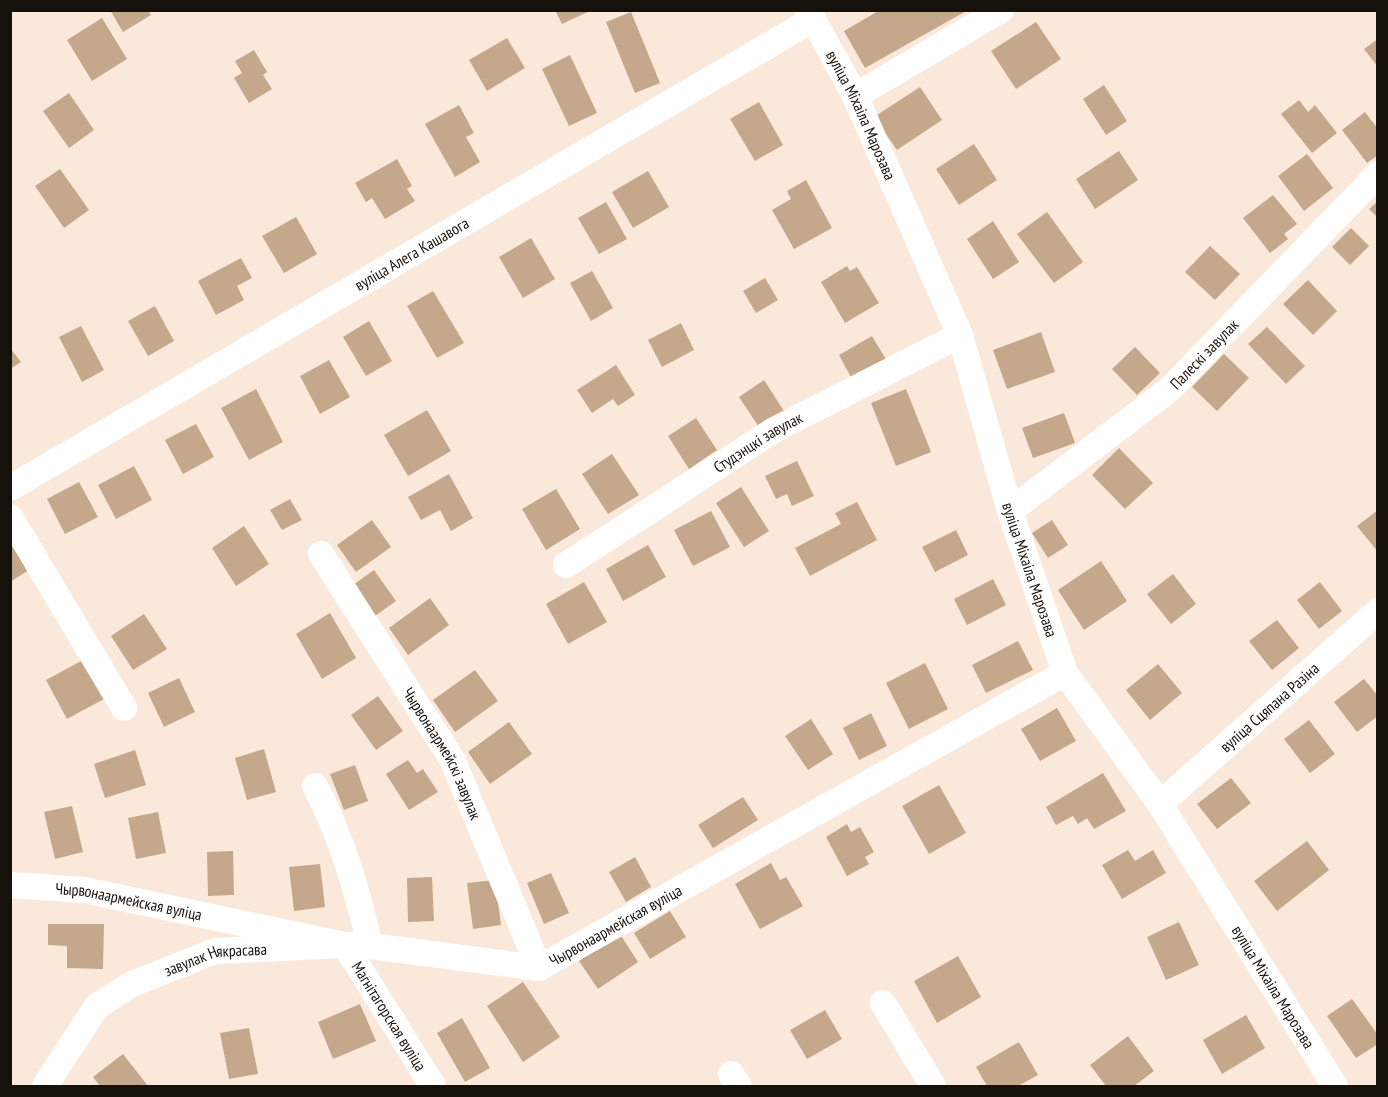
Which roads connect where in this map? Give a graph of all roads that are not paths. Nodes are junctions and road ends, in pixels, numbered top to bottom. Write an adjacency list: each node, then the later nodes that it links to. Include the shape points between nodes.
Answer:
1 (1001, 10): 3 (street)
2 (810, 15): 3 (street, вуліца Міхаіла Марозава); 6 (street, вуліца Алега Кашавога)
3 (855, 96): 5 (street, вуліца Міхаіла Марозава)
4 (1377, 174): 7 (street, Палескі завулак, via 1170,389)
5 (960, 335): 7 (street, вуліца Міхаіла Марозава); 10 (street, Студэнцкі завулак, via 774,430)
6 (10, 488)
7 (1010, 511): 12 (street, вуліца Міхаіла Марозава)
8 (10, 517): 13 (street)
9 (321, 554): 18 (street, Чырвонаармейскі завулак, via 453,761)
10 (566, 565)
11 (1377, 611): 15 (street, вуліца Сцяпана Разіна)
12 (1065, 673): 15 (street, вуліца Міхаіла Марозава); 18 (street, Чырвонаармейская вуліца)
13 (124, 708)
14 (315, 786): 17 (street, Магнітагорская вуліца, via 332,817 356,888)
15 (1160, 804): 25 (street, вуліца Міхаіла Марозава)
16 (10, 885): 17 (street, Чырвонаармейская вуліца, via 84,890)
17 (357, 945): 18 (street, Чырвонаармейская вуліца); 20 (street, завулак Някрасава, via 215,951 130,985); 23 (street, Магнітагорская вуліца)
18 (539, 968)
19 (883, 1003): 24 (street)
20 (96, 1007): 21 (street, завулак Някрасава); 22 (street, завулак Някрасава)
21 (26, 1086)
22 (45, 1086)
23 (433, 1086)
24 (933, 1086)
25 (1335, 1086)

